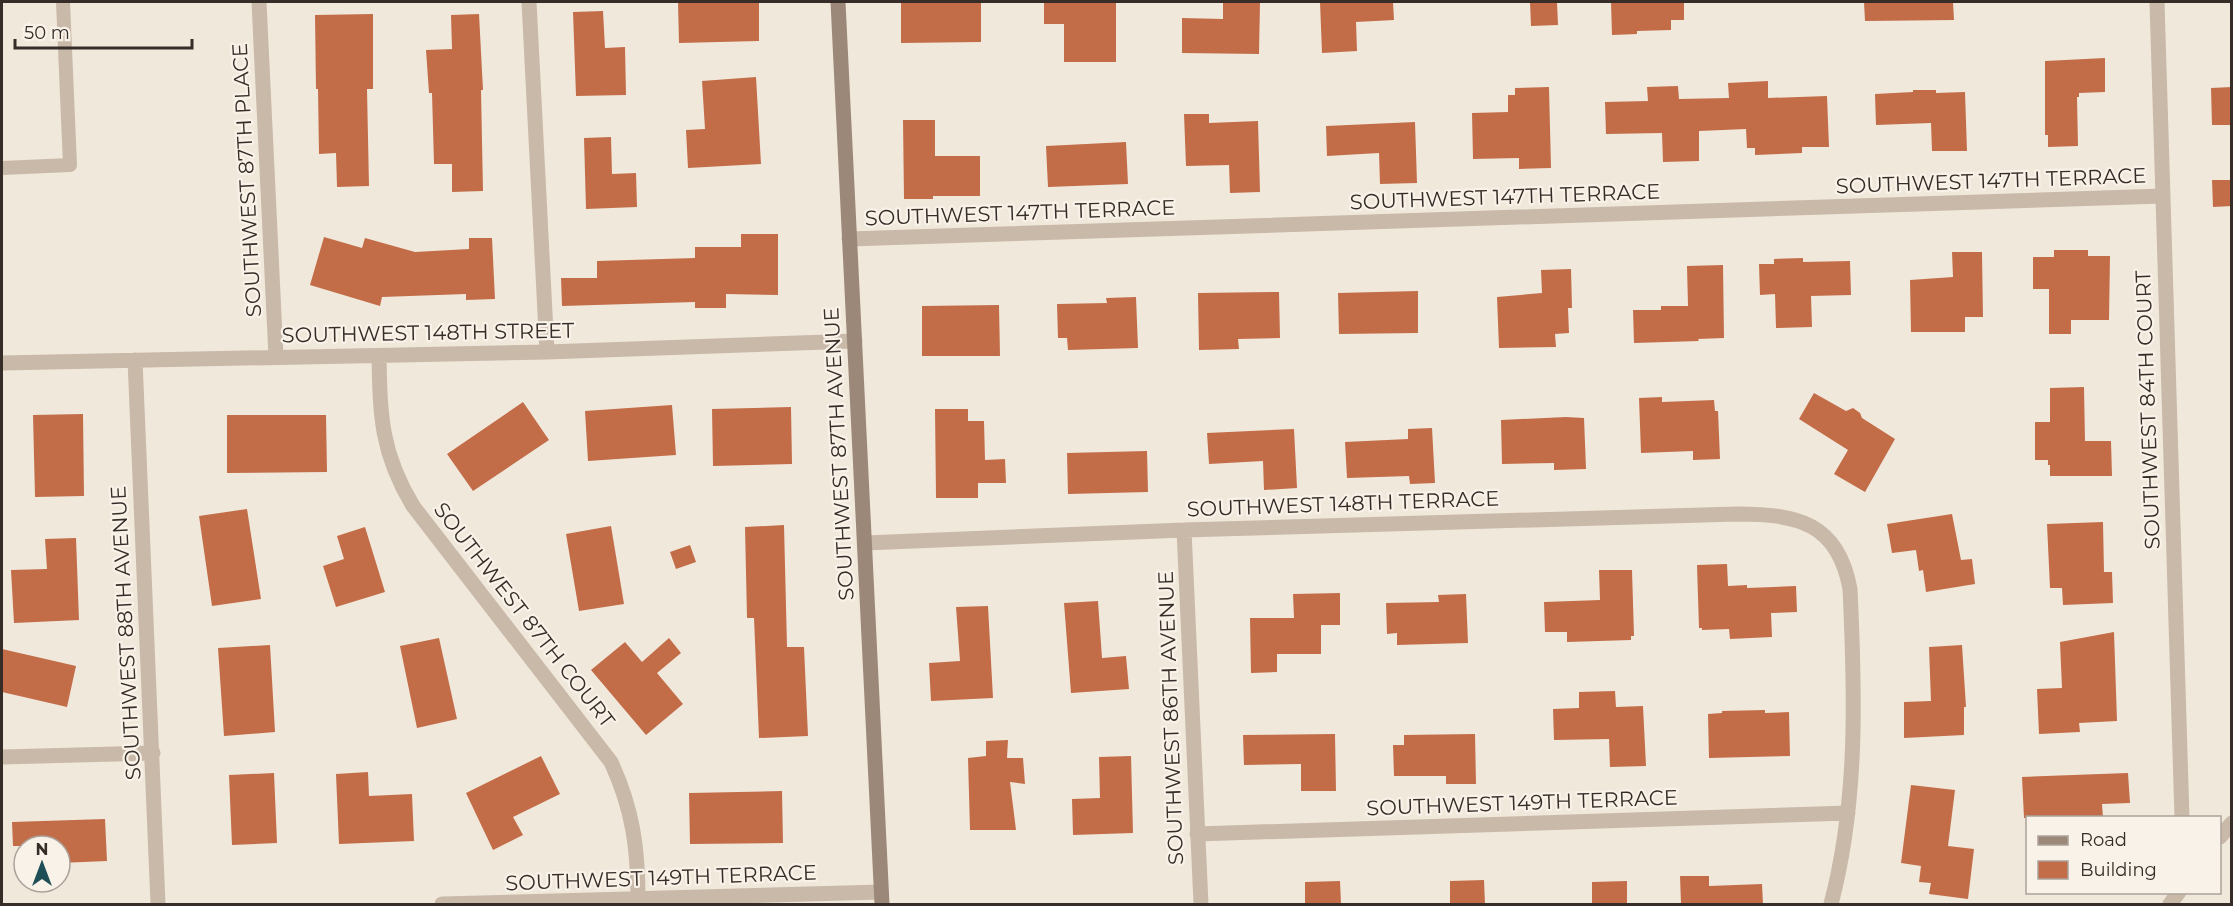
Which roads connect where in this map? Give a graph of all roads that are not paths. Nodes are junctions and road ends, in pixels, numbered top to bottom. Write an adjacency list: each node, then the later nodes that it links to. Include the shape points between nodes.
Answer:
1 (63, 2): 6 (lane, via 70,165)
2 (260, 2): 12 (street, SOUTHWEST 87TH PLACE)
3 (529, 2): 10 (street)
4 (838, 2): 8 (street, SOUTHWEST 87TH AVENUE)
5 (2157, 2): 7 (street, SOUTHWEST 84TH COURT)
6 (2, 168)
7 (2163, 196): 8 (street, SOUTHWEST 147TH TERRACE); 20 (street, SOUTHWEST 84TH COURT)
8 (849, 239): 9 (street, SOUTHWEST 87TH AVENUE)
9 (855, 341): 10 (street, SOUTHWEST 148TH STREET); 16 (street, SOUTHWEST 87TH AVENUE)
10 (547, 352): 11 (street, SOUTHWEST 148TH STREET)
11 (379, 356): 12 (street, SOUTHWEST 148TH STREET); 25 (street, SOUTHWEST 87TH COURT, via 384,438 400,484 413,506 612,762 635,833)
12 (276, 357): 13 (street, SOUTHWEST 148TH STREET)
13 (135, 360): 14 (street, SOUTHWEST 148TH STREET); 17 (street, SOUTHWEST 88TH AVENUE)
14 (2, 363)
15 (1184, 530): 16 (street, SOUTHWEST 148TH TERRACE); 19 (street, SOUTHWEST 148TH TERRACE, via 1766,514 1804,522 1820,531 1841,555 1850,589 1854,736); 22 (street, SOUTHWEST 86TH AVENUE)
16 (865, 543): 24 (street, SOUTHWEST 87TH AVENUE)
17 (153, 753): 18 (street); 26 (street, SOUTHWEST 88TH AVENUE)
18 (2, 757)
19 (1848, 813): 22 (street, SOUTHWEST 149TH TERRACE); 29 (street)
20 (2182, 816)
21 (2232, 823): 23 (street)
22 (1197, 834): 28 (street, SOUTHWEST 86TH AVENUE)
23 (2221, 836)
24 (881, 898): 25 (street, SOUTHWEST 149TH TERRACE)
25 (638, 900): 27 (street, SOUTHWEST 149TH TERRACE)
26 (158, 904)
27 (442, 904)
28 (1201, 904)
29 (1830, 904)

